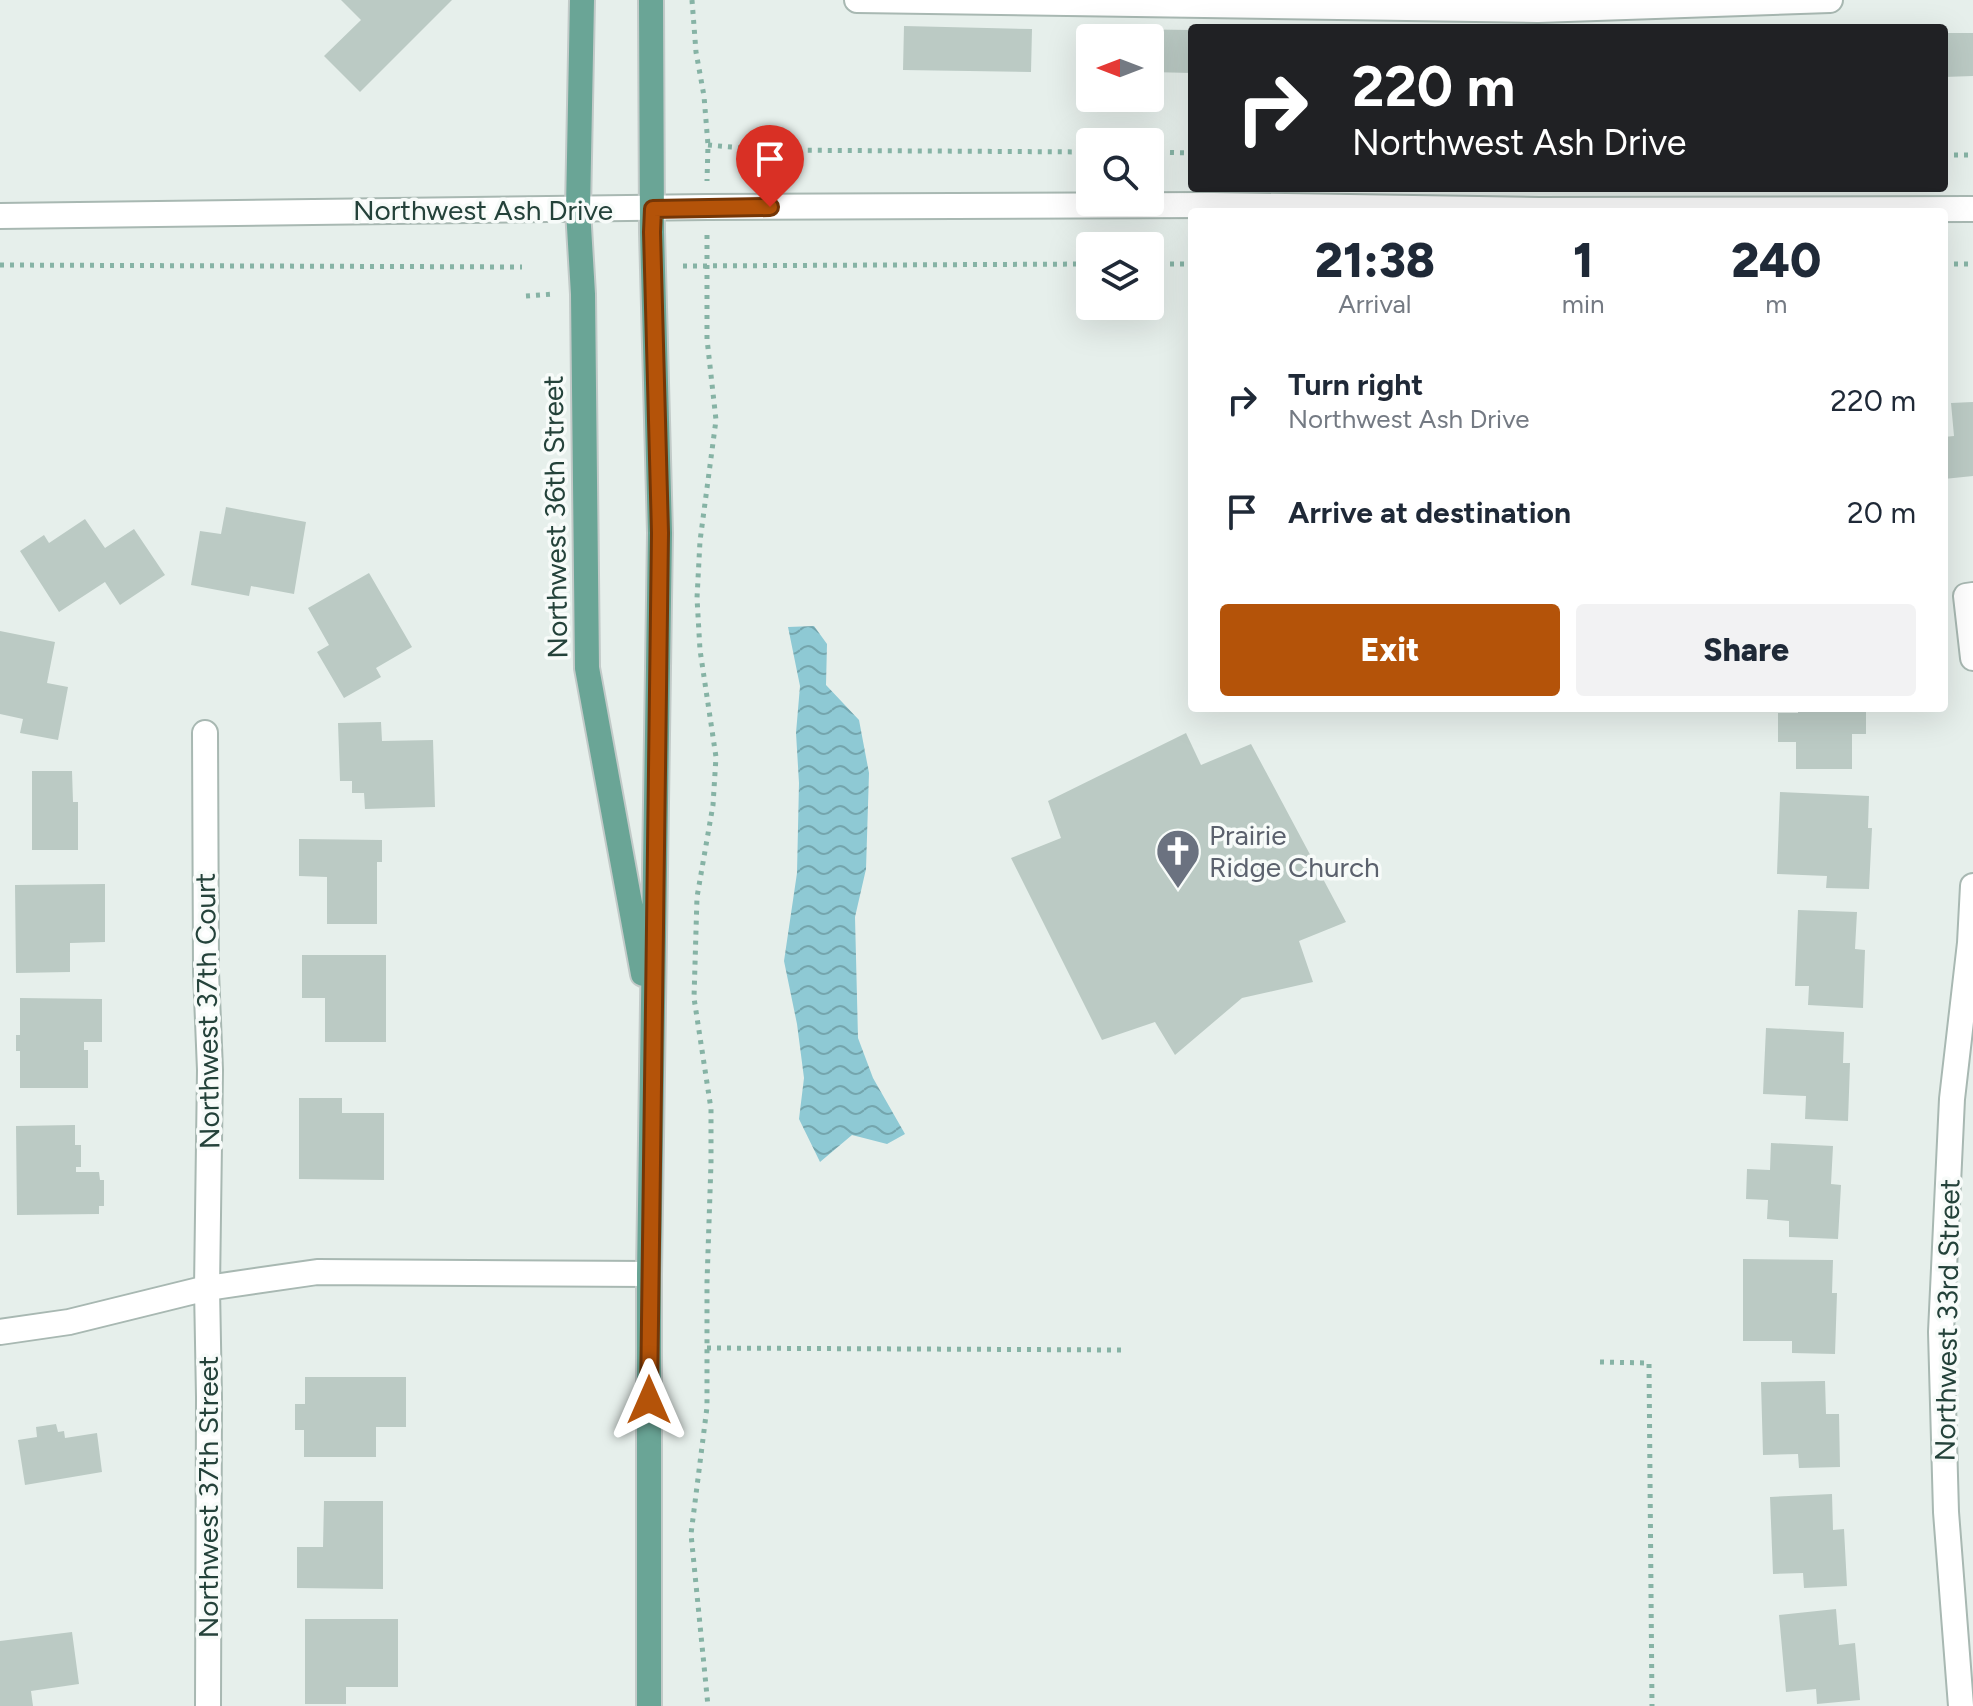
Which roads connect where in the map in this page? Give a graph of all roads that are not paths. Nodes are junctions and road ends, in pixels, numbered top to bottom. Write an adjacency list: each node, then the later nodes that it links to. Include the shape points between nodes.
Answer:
1 (582, 0): 9 (main road, Northwest 36th Street)
2 (651, 0): 6 (main road, Northwest 36th Street)
3 (857, 0): 4 (street, via 1538,10)
4 (1830, 0)
5 (1409, 208): 6 (street, Northwest Ash Drive)
6 (653, 209): 9 (street, Northwest Ash Drive); 15 (main road, Northwest 36th Street, via 660,533)
7 (1948, 209): 8 (street, Northwest Ash Drive)
8 (1973, 209)
9 (578, 210): 10 (street, Northwest Ash Drive); 15 (main road, Northwest 36th Street, via 587,668)
10 (0, 216)
11 (1970, 595): 12 (street)
12 (1973, 658)
13 (205, 733): 17 (street, Northwest 37th Court)
14 (1973, 886): 21 (street, Northwest 33rd Street, via 1952,1099 1941,1332 1946,1512)
15 (653, 1027): 16 (main road, Northwest 36th Street)
16 (649, 1274): 17 (street, via 317,1272); 20 (main road, Northwest 36th Street)
17 (207, 1288): 18 (street, via 69,1322); 19 (street, Northwest 37th Street)
18 (0, 1332)
19 (208, 1706)
20 (649, 1706)
21 (1961, 1706)

